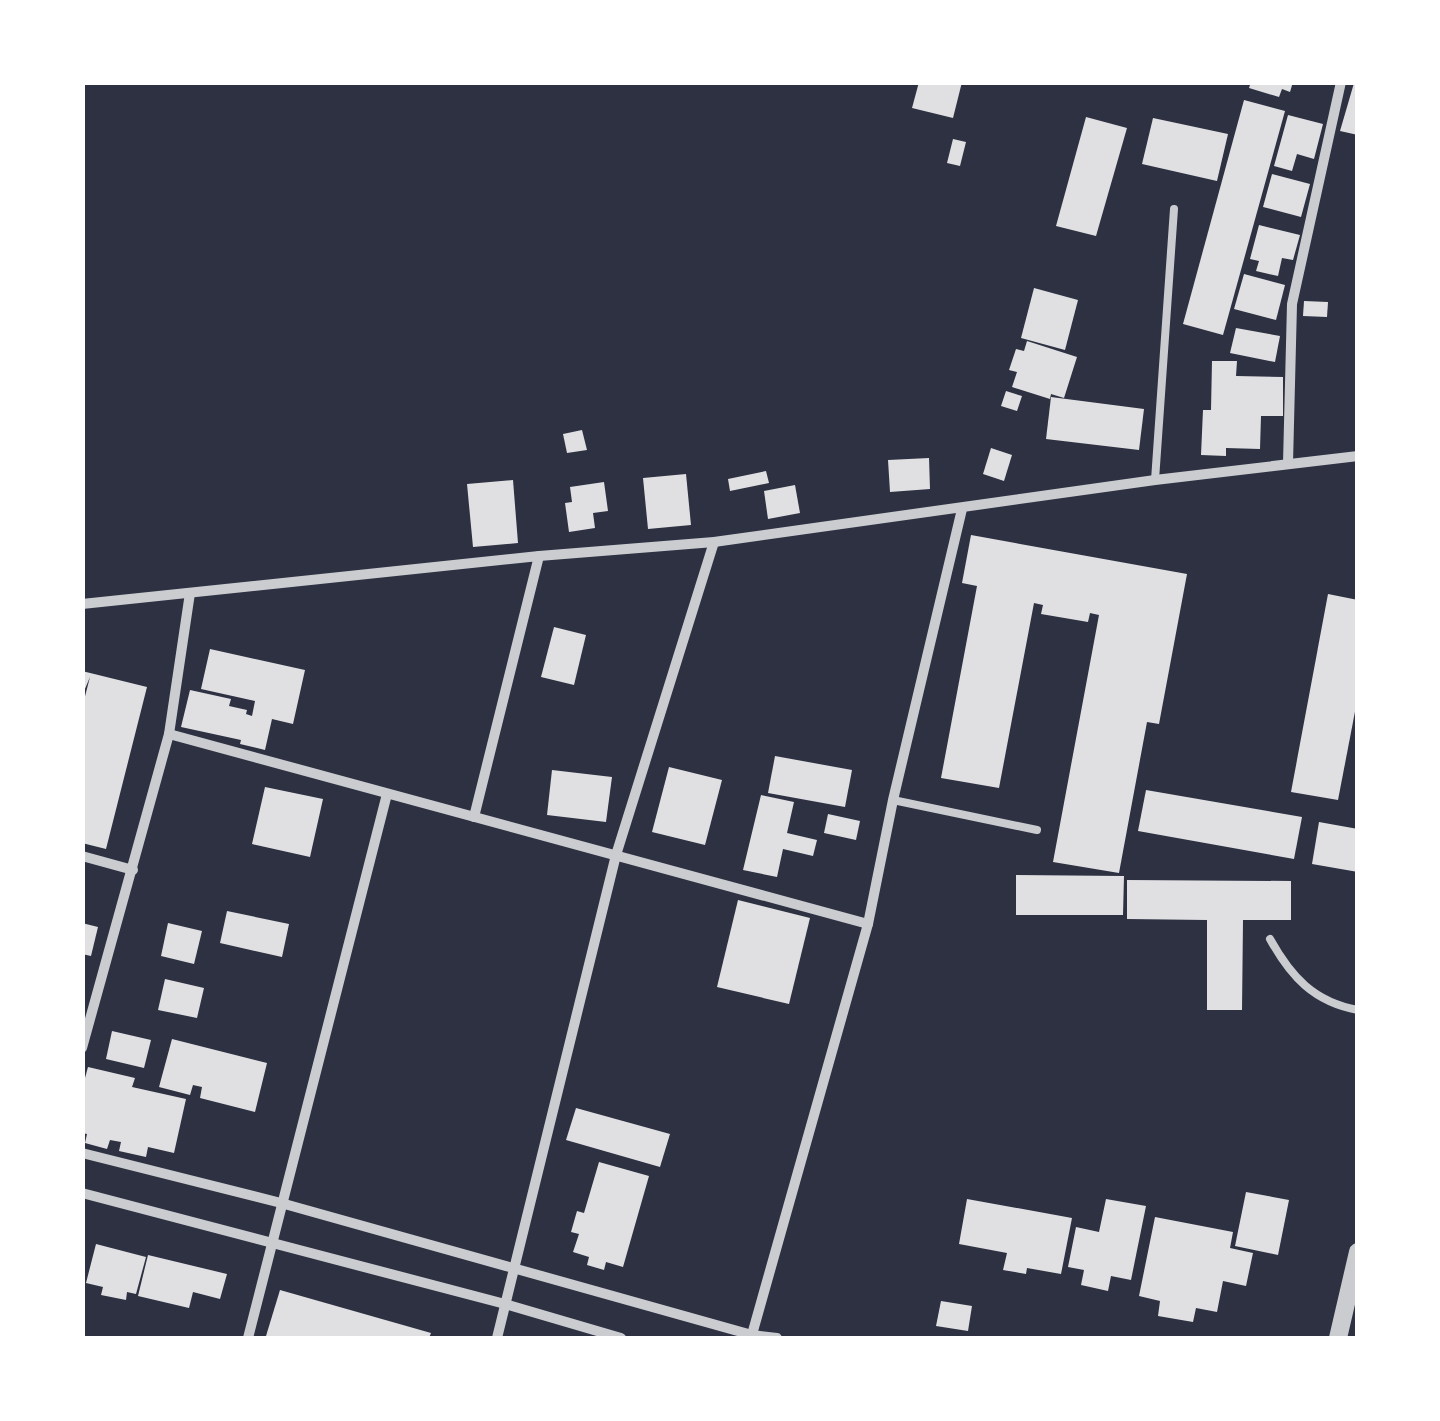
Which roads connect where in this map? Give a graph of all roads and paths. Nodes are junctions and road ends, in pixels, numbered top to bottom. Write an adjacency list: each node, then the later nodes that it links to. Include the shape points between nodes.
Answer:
1 (1342, 82): 4 (street, via 1292,304)
2 (1174, 210): 5 (lane)
3 (1358, 456): 4 (street)
4 (1288, 464): 5 (street)
5 (1155, 480): 6 (street)
6 (962, 509): 7 (street); 13 (street)
7 (714, 542): 8 (street); 16 (street)
8 (538, 556): 9 (street); 14 (street)
9 (190, 593): 10 (street); 11 (street)
10 (82, 604)
11 (168, 734): 12 (street); 18 (street)
12 (387, 794): 14 (street); 25 (street)
13 (892, 800): 15 (lane); 19 (street)
14 (474, 817): 16 (street)
15 (1037, 830)
16 (616, 855): 19 (street); 28 (street)
17 (82, 856): 18 (street)
18 (133, 870): 22 (street)
19 (868, 924): 30 (street)
20 (1270, 939): 21 (lane, via 1298,982)
21 (1358, 1010)
22 (82, 1048)
23 (82, 1152): 25 (street)
24 (82, 1193): 26 (street)
25 (281, 1202): 26 (street); 28 (street)
26 (272, 1242): 29 (street); 31 (street)
27 (1358, 1252): 35 (street)
28 (514, 1267): 29 (street); 30 (street)
29 (505, 1304): 32 (street); 33 (street)
30 (752, 1336): 34 (street)
31 (248, 1338)
32 (497, 1338)
33 (621, 1338)
34 (777, 1338)
35 (1338, 1338)

